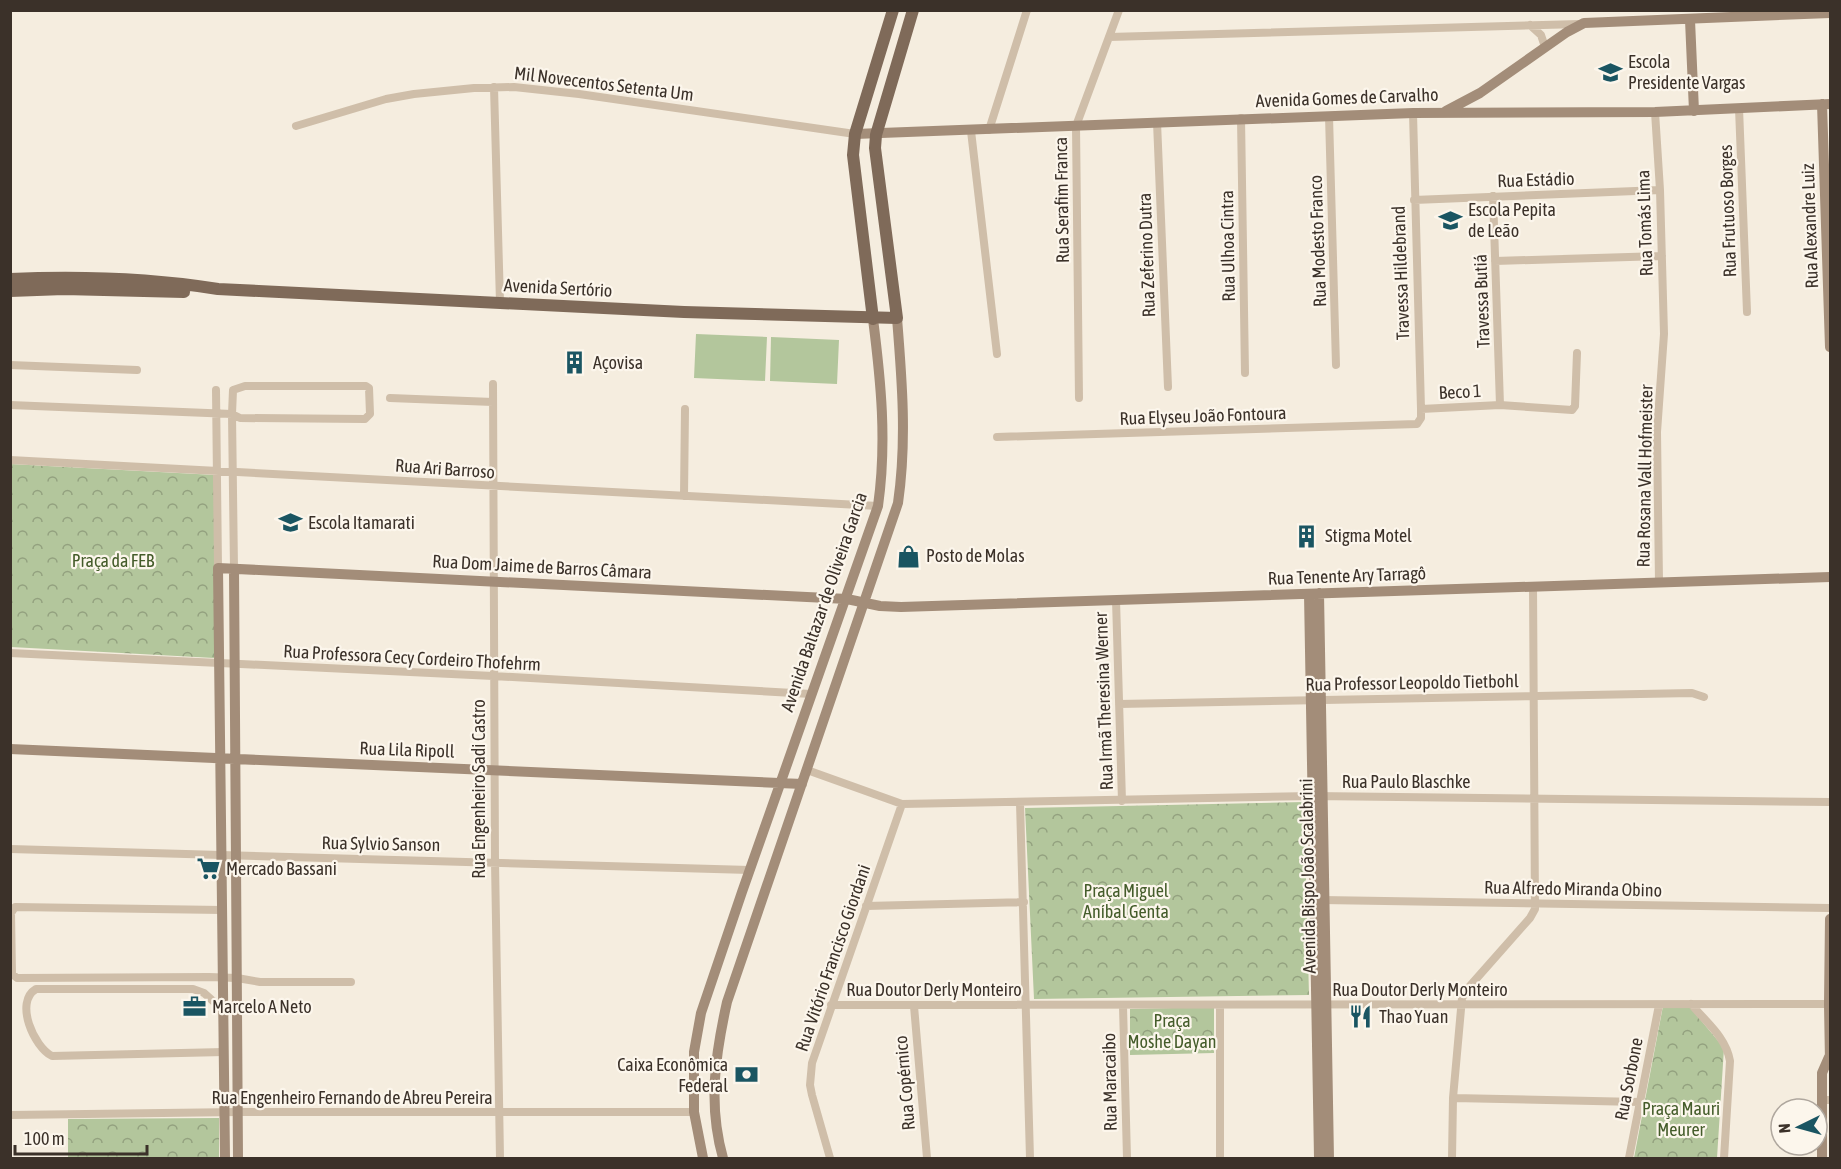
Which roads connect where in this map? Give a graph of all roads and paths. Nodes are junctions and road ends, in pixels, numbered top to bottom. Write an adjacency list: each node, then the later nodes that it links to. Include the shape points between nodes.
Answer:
1 (893, 10): 25 (main road, Avenida Baltazar de Oliveira Garcia)
2 (914, 10): 26 (main road)
3 (1027, 10): 23 (street)
4 (1119, 10): 9 (street, Rua Serafim Franca)
5 (1830, 13): 6 (street, Avenida Gomes de Carvalho)
6 (1690, 15): 7 (street, Avenida Gomes de Carvalho); 15 (street)
7 (1584, 23): 8 (street); 10 (street, Avenida Gomes de Carvalho)
8 (1529, 24): 9 (street); 10 (street, via 1541,35)
9 (1109, 37): 22 (street, Rua Serafim Franca)
10 (1545, 47): 16 (street, Avenida Gomes de Carvalho, via 1480,93)
11 (494, 87): 21 (street, Mil Novecentos Setenta Um, via 386,99); 25 (street, Mil Novecentos Setenta Um, via 579,94); 35 (street)
12 (1826, 104): 13 (street); 36 (street, Rua Alexandre Luiz)
13 (1739, 108): 15 (street); 37 (street, Rua Frutuoso Borges)
14 (1655, 111): 15 (street); 16 (street); 27 (street, Rua Tomás Lima)
15 (1694, 111)
16 (1443, 112): 17 (street, Avenida Gomes de Carvalho)
17 (1413, 113): 18 (street, Avenida Gomes de Carvalho); 29 (street, Travessa Hildebrand)
18 (1329, 116): 19 (street, Avenida Gomes de Carvalho); 45 (street, Rua Modesto Franco)
19 (1241, 118): 20 (street, Avenida Gomes de Carvalho); 47 (street, Rua Ulhoa Cintra)
20 (1157, 122): 22 (street, Avenida Gomes de Carvalho); 49 (street, Rua Zeferino Dutra)
21 (296, 126)
22 (1076, 126): 23 (street, Avenida Gomes de Carvalho); 52 (street, Rua Serafim Franca)
23 (989, 130): 24 (street, Avenida Gomes de Carvalho)
24 (971, 131): 26 (street, Avenida Gomes de Carvalho); 43 (street)
25 (855, 134): 26 (street, Avenida Gomes de Carvalho); 39 (main road, Avenida Baltazar de Oliveira Garcia, via 855,179)
26 (876, 135): 38 (main road, via 876,162)
27 (1660, 190): 28 (street, Rua Estádio); 30 (street, Rua Tomás Lima)
28 (1493, 196): 29 (street, Rua Estádio); 31 (street, Travessa Butiá)
29 (1414, 200): 57 (street, Travessa Hildebrand)
30 (1662, 256): 31 (street); 40 (street, Rua Tomás Lima)
31 (1495, 261): 55 (street, Travessa Butiá)
32 (10, 279): 33 (main road, Avenida Sertório, via 64,277)
33 (218, 289): 34 (main road, Avenida Sertório); 35 (main road, Avenida Sertório)
34 (10, 291)
35 (500, 303): 39 (main road, Avenida Sertório)
36 (1830, 306): 41 (street, Rua Alexandre Luiz)
37 (1747, 312)
38 (897, 318): 39 (main road, Avenida Sertório); 76 (street, via 903,390 903,470 898,503)
39 (873, 319): 66 (street, Avenida Baltazar de Oliveira Garcia, via 883,410)
40 (1664, 334): 71 (street, Rua Rosana Vall Hofmeister, via 1657,432)
41 (1830, 347)
42 (1577, 353): 55 (street, Beco 1, via 1572,410)
43 (997, 354)
44 (10, 365): 46 (street)
45 (1336, 365)
46 (137, 370)
47 (1245, 373)
48 (493, 384): 53 (street, Rua Engenheiro Sadi Castro)
49 (1168, 387)
50 (216, 390): 58 (street)
51 (390, 398): 53 (street)
52 (1079, 398)
53 (493, 402): 64 (street, Rua Engenheiro Sadi Castro)
54 (10, 405): 58 (street)
55 (1500, 405): 57 (street, Beco 1)
56 (685, 409): 65 (street)
57 (1421, 409): 60 (street, Rua Elyseu João Fontoura, via 1419,422 1410,425)
58 (216, 413): 59 (street); 62 (street)
59 (232, 414): 59 (street, via 233,390 240,386 366,386 370,392 370,414 365,419 240,418); 63 (street)
60 (997, 437)
61 (10, 460): 62 (street, Rua Ari Barroso)
62 (217, 470): 63 (street, Rua Ari Barroso); 67 (street)
63 (233, 470): 64 (street, Rua Ari Barroso); 68 (street)
64 (494, 487): 65 (street, Rua Ari Barroso); 70 (street, Rua Engenheiro Sadi Castro)
65 (684, 496): 66 (street, Rua Ari Barroso)
66 (878, 506): 74 (street, Avenida Baltazar de Oliveira Garcia)
67 (218, 568): 68 (street, Rua Dom Jaime de Barros Câmara); 78 (street)
68 (234, 569): 70 (street, Rua Dom Jaime de Barros Câmara); 79 (street)
69 (1830, 577): 71 (street, Rua Tenente Ary Tarragô)
70 (494, 582): 74 (street, Rua Dom Jaime de Barros Câmara); 80 (street, Rua Engenheiro Sadi Castro)
71 (1659, 582): 72 (street, Rua Tenente Ary Tarragô)
72 (1533, 586): 73 (street, Rua Tenente Ary Tarragô); 82 (street)
73 (1314, 593): 75 (street, Rua Tenente Ary Tarragô); 84 (street, Avenida Bispo João Scalabrini)
74 (847, 599): 76 (street, Rua Dom Jaime de Barros Câmara); 81 (street, Avenida Baltazar de Oliveira Garcia)
75 (1116, 600): 76 (street, Rua Tenente Ary Tarragô, via 901,607); 85 (street, Rua Irmã Theresina Werner)
76 (865, 604): 90 (street)
77 (10, 653): 78 (street, Rua Professora Cecy Cordeiro Thofehrm)
78 (219, 663): 79 (street, Rua Professora Cecy Cordeiro Thofehrm); 87 (street)
79 (235, 664): 80 (street, Rua Professora Cecy Cordeiro Thofehrm); 88 (street)
80 (494, 676): 81 (street, Rua Professora Cecy Cordeiro Thofehrm); 89 (street, Rua Engenheiro Sadi Castro)
81 (811, 694): 91 (street, Avenida Baltazar de Oliveira Garcia)
82 (1533, 696): 83 (street, Rua Professor Leopoldo Tietbohl, via 1692,693); 84 (street, Rua Professor Leopoldo Tietbohl); 95 (street)
83 (1704, 697)
84 (1316, 700): 85 (street, Rua Professor Leopoldo Tietbohl); 93 (street, Avenida Bispo João Scalabrini); 94 (street, Avenida Bispo João Scalabrini)
85 (1119, 704): 96 (street, Rua Irmã Theresina Werner)
86 (10, 749): 87 (street, Rua Lila Ripoll)
87 (220, 758): 88 (street, Rua Lila Ripoll); 101 (street)
88 (236, 759): 89 (street, Rua Lila Ripoll); 102 (street)
89 (494, 770): 91 (street, Rua Lila Ripoll); 103 (street, Rua Engenheiro Sadi Castro)
90 (807, 770): 92 (street); 99 (street, Rua Paulo Blaschke)
91 (781, 784): 92 (street, Rua Lila Ripoll); 104 (street, Avenida Baltazar de Oliveira Garcia)
92 (802, 784): 141 (street, via 724,1013 716,1054 714,1103)
93 (1312, 796): 94 (street, Rua Paulo Blaschke); 96 (street, Rua Paulo Blaschke); 105 (street, Avenida Bispo João Scalabrini)
94 (1324, 796): 95 (street, Rua Paulo Blaschke); 105 (street, Avenida Bispo João Scalabrini)
95 (1534, 798): 97 (street, Rua Paulo Blaschke); 107 (street)
96 (1122, 801): 98 (street, Rua Paulo Blaschke)
97 (1830, 802)
98 (1020, 803): 99 (street, Rua Paulo Blaschke); 106 (street)
99 (902, 804): 108 (street, Rua Vitório Francisco Giordani)
100 (10, 849): 101 (street, Rua Sylvio Sanson)
101 (222, 856): 102 (street, Rua Sylvio Sanson); 110 (street)
102 (236, 856): 103 (street, Rua Sylvio Sanson); 113 (street)
103 (495, 862): 104 (street, Rua Sylvio Sanson); 133 (street, Rua Engenheiro Sadi Castro)
104 (750, 870): 134 (street, Avenida Baltazar de Oliveira Garcia, via 701,1013 694,1052)
105 (1320, 900): 107 (street, Rua Alfredo Miranda Obino); 119 (street, Avenida Bispo João Scalabrini)
106 (1024, 902): 108 (street); 123 (street)
107 (1536, 903): 109 (street, Rua Alfredo Miranda Obino); 120 (street, via 1530,918 1465,992)
108 (866, 906): 117 (street, Rua Vitório Francisco Giordani)
109 (1830, 908)
110 (222, 910): 112 (street); 112 (street, via 15,907 11,913 11,970 17,978)
111 (1830, 919): 116 (street)
112 (223, 978): 113 (street); 125 (street)
113 (237, 978): 114 (street, via 260,982); 132 (street)
114 (351, 982)
115 (1691, 1004): 116 (street, Rua Doutor Derly Monteiro); 121 (street, Rua Doutor Derly Monteiro); 151 (street, via 1722,1038 1729,1054)
116 (1829, 1004): 126 (street)
117 (831, 1005): 122 (street, Rua Doutor Derly Monteiro); 142 (street, Rua Vitório Francisco Giordani, via 810,1073 812,1095)
118 (1220, 1005): 119 (street, Rua Doutor Derly Monteiro); 124 (street, Rua Doutor Derly Monteiro); 146 (street)
119 (1322, 1005): 120 (street, Rua Doutor Derly Monteiro); 147 (street, Avenida Bispo João Scalabrini); 148 (street, Avenida Bispo João Scalabrini)
120 (1461, 1005): 121 (street, Rua Doutor Derly Monteiro); 130 (street)
121 (1659, 1005): 131 (street, Rua Sorbone)
122 (914, 1006): 123 (street, Rua Doutor Derly Monteiro); 143 (street, Rua Copérnico)
123 (1027, 1006): 124 (street, Rua Doutor Derly Monteiro); 144 (street)
124 (1124, 1006): 145 (street, Rua Maracaibo)
125 (223, 1010): 127 (street); 127 (street, via 204,993 193,989 36,989 26,1000 33,1032 51,1056)
126 (1830, 1044): 128 (street)
127 (224, 1052): 135 (street)
128 (1830, 1059): 129 (street, via 1822,1073)
129 (1826, 1097)
130 (1453, 1098): 131 (street); 149 (street)
131 (1639, 1102): 150 (street, Rua Sorbone)
132 (238, 1112): 133 (street, Rua Engenheiro Fernando de Abreu Pereira); 135 (street, Rua Engenheiro Fernando de Abreu Pereira); 138 (street)
133 (499, 1112): 134 (street, Rua Engenheiro Fernando de Abreu Pereira); 139 (street, Rua Engenheiro Sadi Castro)
134 (694, 1112): 140 (street, Avenida Baltazar de Oliveira Garcia)
135 (225, 1113): 136 (street, Rua Engenheiro Fernando de Abreu Pereira); 137 (street)
136 (10, 1115)
137 (225, 1158)
138 (238, 1158)
139 (500, 1158)
140 (703, 1158)
141 (723, 1158)
142 (830, 1158)
143 (927, 1158)
144 (1030, 1158)
145 (1127, 1158)
146 (1220, 1158)
147 (1319, 1158)
148 (1329, 1158)
149 (1452, 1158)
150 (1629, 1158)
151 (1724, 1158)

